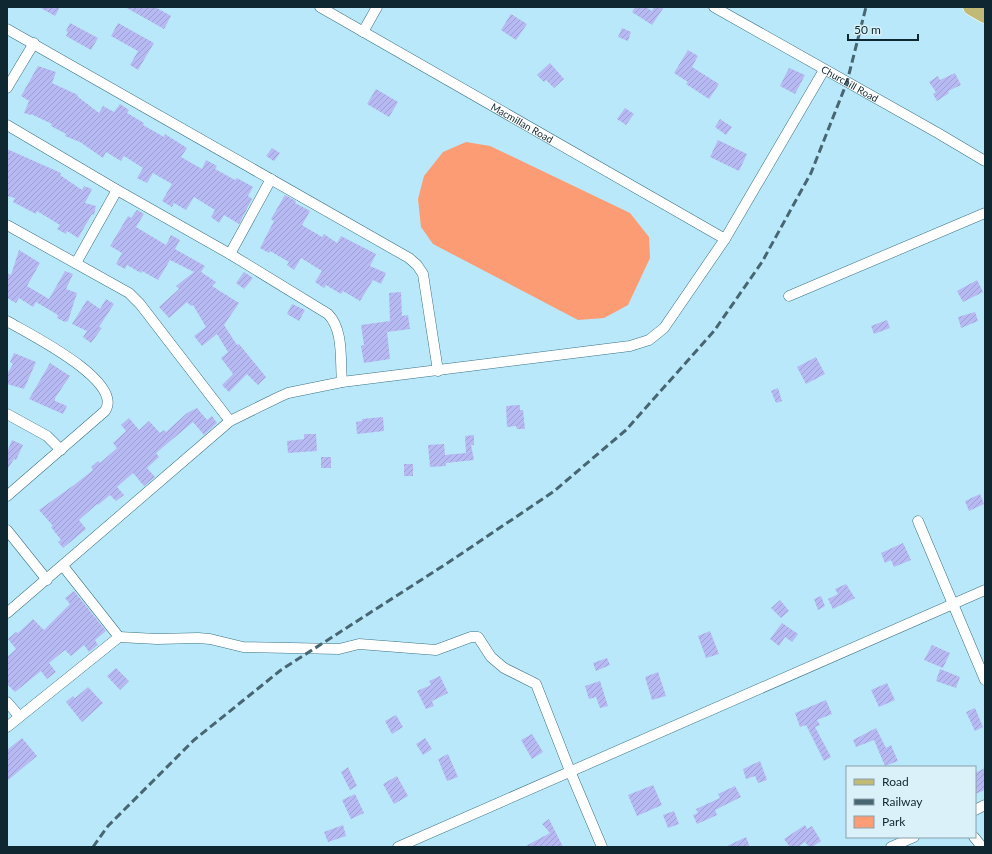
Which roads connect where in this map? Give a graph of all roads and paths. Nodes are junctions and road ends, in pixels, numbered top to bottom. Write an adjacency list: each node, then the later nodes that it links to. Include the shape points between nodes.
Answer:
1 (320, 7): 7 (street, Macmillan Road)
2 (377, 7): 7 (street)
3 (714, 7): 9 (street, Churchill Road)
4 (971, 7): 5 (main road)
5 (985, 15)
6 (7, 29): 8 (street)
7 (363, 32): 17 (street, Macmillan Road)
8 (34, 43): 10 (street); 13 (street)
9 (824, 70): 12 (street, Churchill Road); 17 (street)
10 (7, 88)
11 (7, 125): 14 (street)
12 (985, 161)
13 (271, 179): 18 (street); 22 (street, via 417,265 423,274)
14 (117, 190): 18 (street); 19 (street)
15 (985, 213): 20 (street)
16 (7, 225): 19 (street)
17 (725, 239): 22 (street, via 664,328 650,340 630,346)
18 (230, 254): 23 (street, via 328,314 334,321 338,333)
19 (76, 262): 25 (street, via 129,293 140,304)
20 (789, 296)
21 (7, 322): 26 (street, via 78,364 102,388 106,396 108,406 105,411)
22 (438, 370): 23 (street)
23 (342, 382): 25 (street, via 288,393)
24 (7, 414): 26 (street, via 47,436)
25 (230, 421): 30 (street)
26 (62, 450): 27 (street)
27 (7, 496)
28 (918, 521): 33 (street)
29 (7, 530): 31 (street)
30 (62, 566): 31 (street); 35 (street)
31 (47, 580): 34 (street)
32 (985, 590): 33 (street)
33 (952, 604): 36 (street); 40 (street)
34 (7, 613)
35 (119, 636): 38 (street); 40 (street, via 210,639 243,647 332,649 359,644 436,650 478,637 491,657 500,665 536,684)
36 (985, 680)
37 (7, 702): 38 (street)
38 (19, 716): 39 (street)
39 (7, 727)
40 (570, 771): 45 (street); 46 (street)
41 (985, 805): 42 (street)
42 (976, 810)
43 (912, 838): 47 (street)
44 (975, 838): 48 (street)
45 (398, 847)
46 (602, 847)
47 (891, 847)
48 (982, 847)

